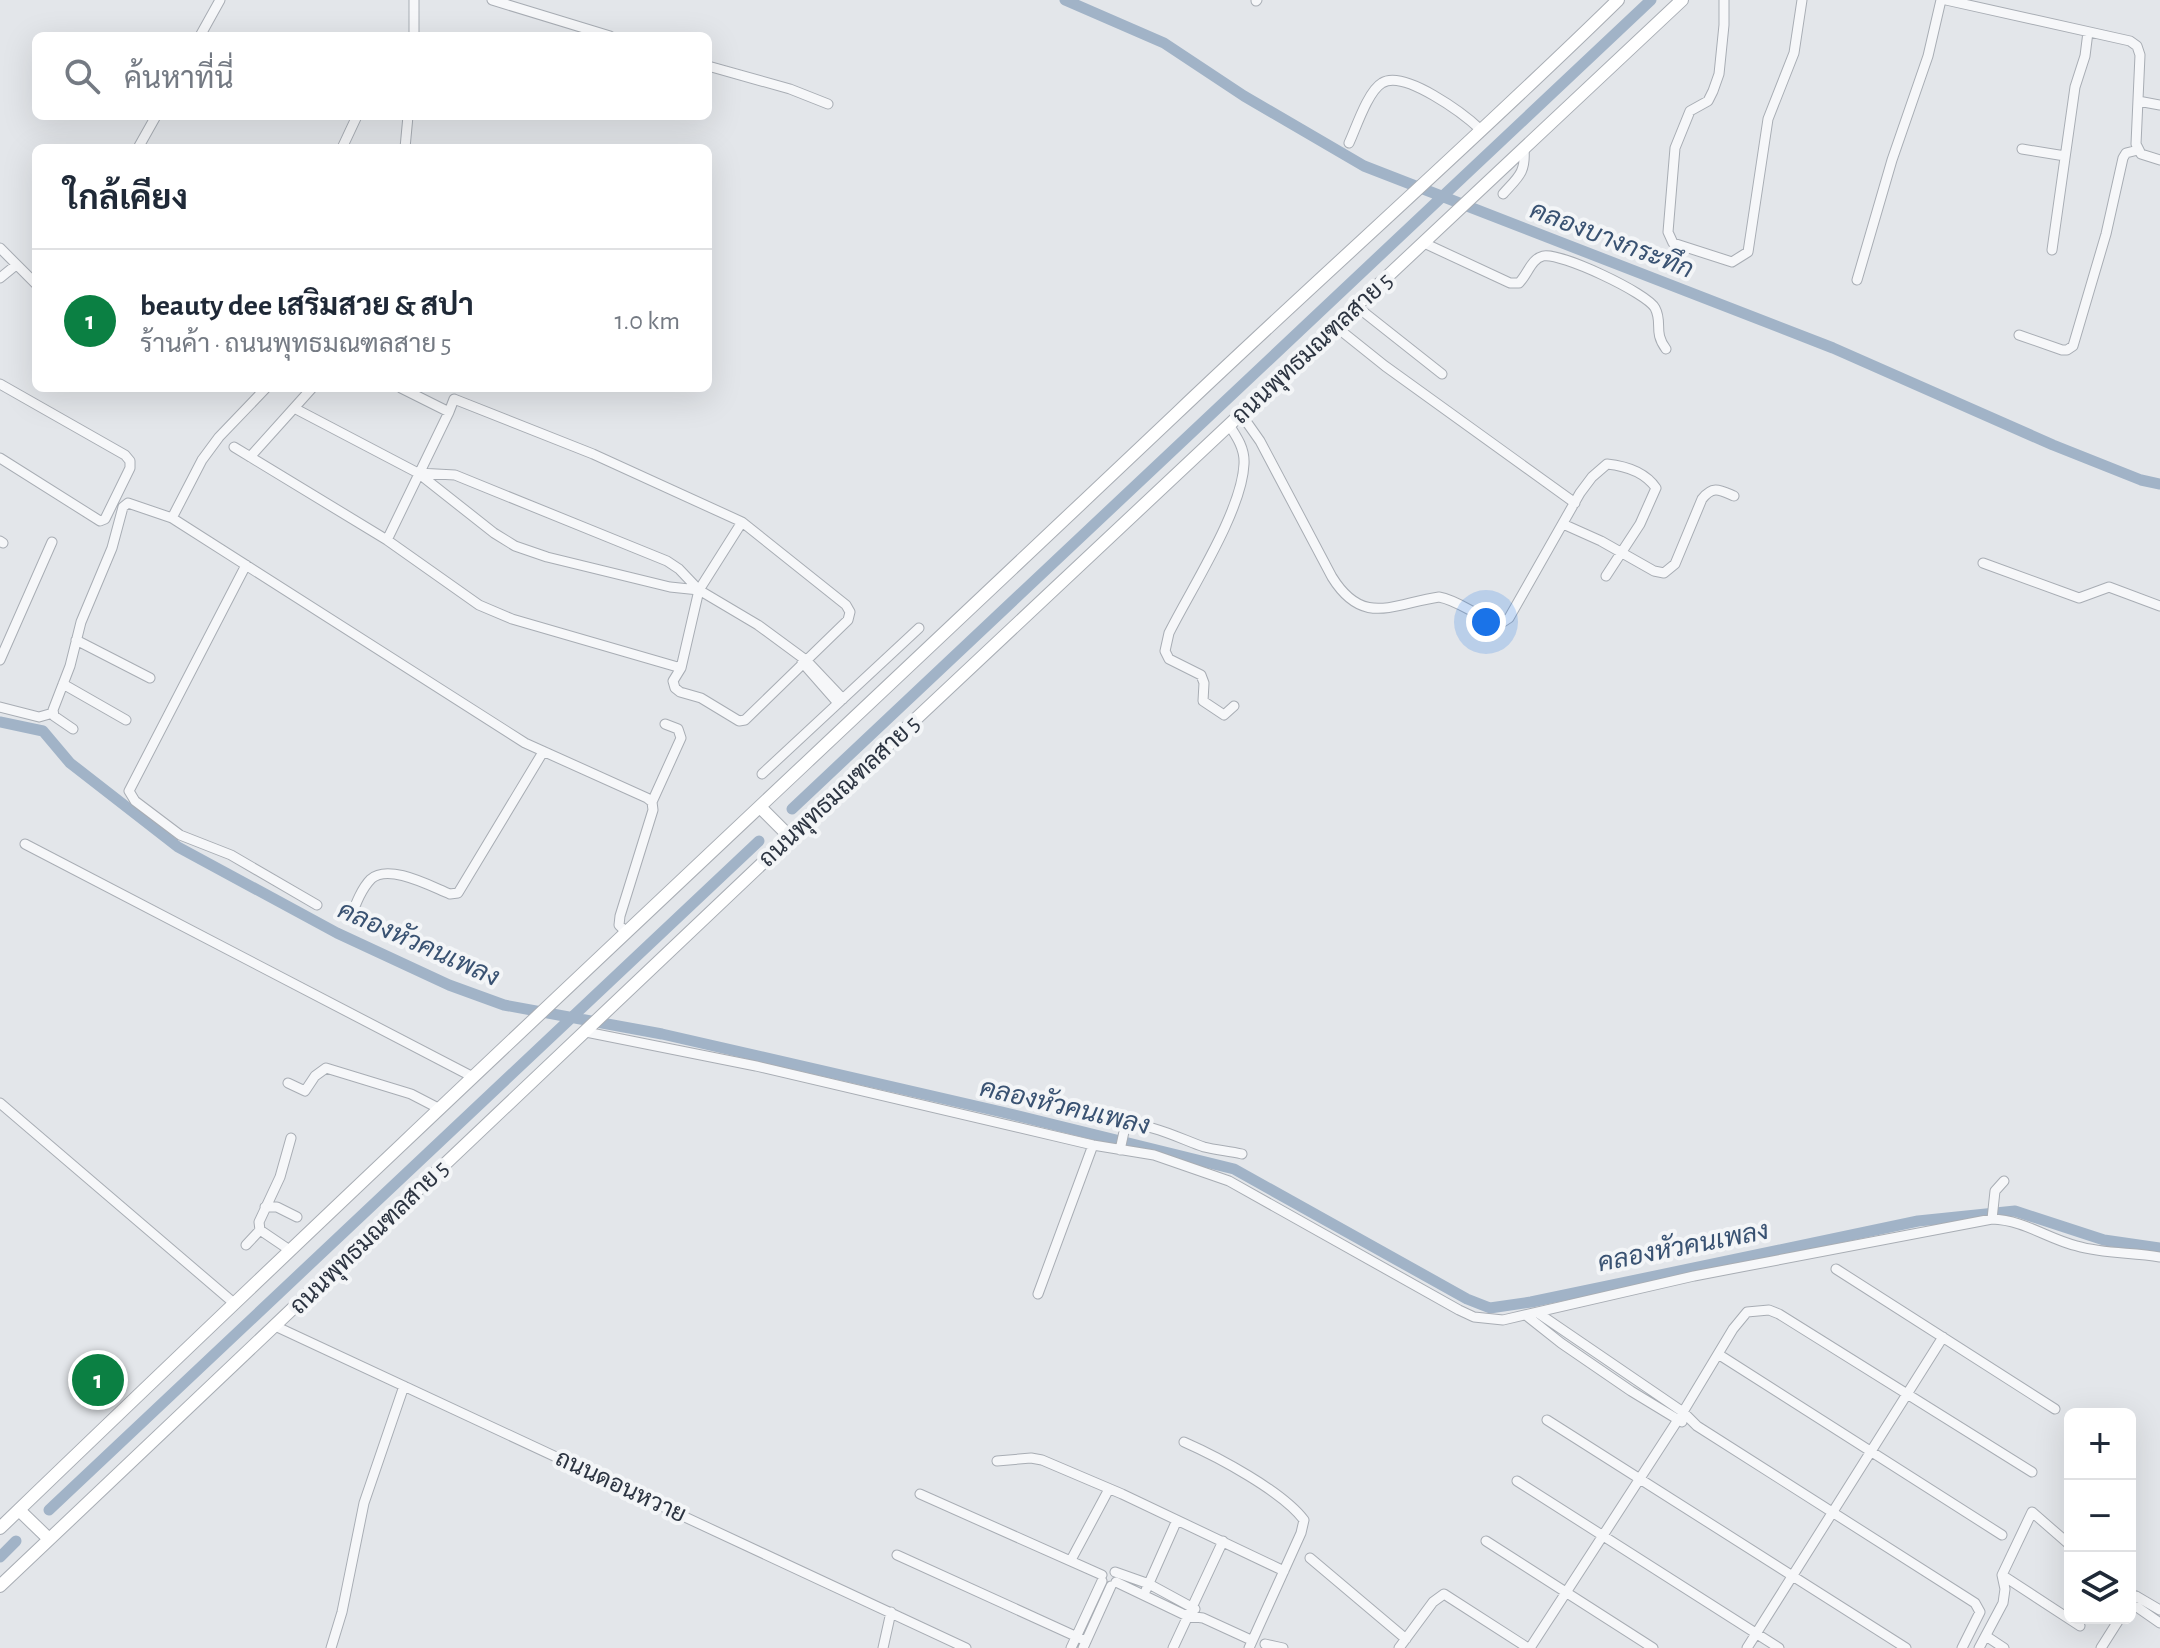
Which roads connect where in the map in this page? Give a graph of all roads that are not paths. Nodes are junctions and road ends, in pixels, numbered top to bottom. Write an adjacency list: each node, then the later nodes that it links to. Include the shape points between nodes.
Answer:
1 (220, 0): 9 (street)
2 (414, 0): 10 (street)
3 (492, 0): 11 (street)
4 (1618, 0): 20 (main road, ถนนพุทธมณฑลสาย 5)
5 (1682, 0): 25 (main road, ถนนพุทธมณฑลสาย 5)
6 (1724, 0): 7 (street, via 1719,74 1708,101 1690,111 1675,148 1668,232 1673,243 1732,262 1748,252 1751,242 1768,119 1794,53)
7 (1802, 0)
8 (1943, 0): 12 (street); 37 (street)
9 (202, 32)
10 (414, 32)
11 (597, 32)
12 (2088, 32): 14 (street, via 2137,46); 28 (street)
13 (712, 67): 15 (street)
14 (2138, 101): 16 (street); 27 (street)
15 (828, 104)
16 (2160, 105)
17 (154, 120): 22 (street)
18 (355, 120): 23 (street)
19 (408, 120): 24 (street)
20 (1481, 130): 21 (street, via 1463,113 1396,79 1374,90); 86 (main road, ถนนพุทธมณฑลสาย 5)
21 (1349, 143)
22 (140, 144)
23 (344, 144)
24 (405, 144)
25 (1524, 149): 30 (street, via 1522,173); 31 (main road, ถนนพุทธมณฑลสาย 5)
26 (2022, 149): 28 (street)
27 (2138, 150): 29 (street); 40 (street, via 2123,158 2073,346 2062,350)
28 (2065, 156): 33 (street)
29 (2160, 160)
30 (1503, 194)
31 (1424, 243): 38 (main road, ถนนพุทธมณฑลสาย 5); 41 (street, via 1510,283 1519,283 1541,256 1563,259 1646,297 1657,313 1659,340)
32 (0, 248): 34 (street)
33 (2052, 250)
34 (16, 265): 35 (street); 36 (street)
35 (0, 278)
36 (32, 280)
37 (1857, 280)
38 (1356, 306): 39 (main road, ถนนพุทธมณฑลสาย 5); 42 (street)
39 (1335, 326): 51 (main road, ถนนพุทธมณฑลสาย 5); 58 (street)
40 (2019, 335)
41 (1666, 349)
42 (1442, 374)
43 (0, 384): 55 (street, via 125,455 130,468 100,521)
44 (262, 392): 59 (street, via 202,460)
45 (308, 392): 49 (street)
46 (409, 392): 50 (street)
47 (457, 392): 48 (street)
48 (454, 399): 50 (street); 60 (street, via 593,454)
49 (294, 408): 54 (street); 56 (street)
50 (449, 412): 56 (street)
51 (1241, 414): 52 (main road, ถนนพุทธมณฑลสาย 5); 61 (street, via 1343,594 1365,607 1439,597 1503,622)
52 (1229, 425): 78 (street, via 1244,462 1239,492 1165,651 1169,659 1201,675 1208,706 1224,715); 90 (main road, ถนนพุทธมณฑลสาย 5)
53 (234, 447): 54 (street)
54 (250, 457): 62 (street)
55 (0, 458)
56 (418, 473): 62 (street); 68 (street, via 455,475 600,533 667,561); 68 (street, via 515,546)
57 (1734, 496): 64 (street, via 1708,491 1664,573)
58 (1575, 503): 61 (street); 64 (street, via 1607,464 1650,480 1654,496)
59 (172, 518): 66 (street); 71 (street, via 134,504 123,507)
60 (742, 522): 68 (street); 73 (street, via 850,612 848,620)
61 (1563, 524): 64 (street)
62 (387, 540): 74 (street, via 497,613)
63 (52, 542): 72 (street)
64 (1619, 552): 67 (street)
65 (1983, 563): 69 (street, via 2079,598 2109,587)
66 (246, 565): 85 (street); 92 (street, via 129,791 180,835 231,855)
67 (1606, 576)
68 (699, 590): 73 (street); 74 (street)
69 (2160, 606)
70 (919, 628): 77 (street)
71 (76, 640): 75 (street); 76 (street)
72 (0, 660)
73 (803, 660): 74 (street, via 739,721 675,688); 77 (street)
74 (681, 668)
75 (150, 678)
76 (63, 684): 80 (street); 81 (street)
77 (841, 701): 84 (street)
78 (1234, 706)
79 (0, 707): 80 (street, via 39,717)
80 (53, 713): 83 (street)
81 (126, 720)
82 (665, 724): 88 (street, via 678,729 681,738)
83 (73, 729)
84 (803, 736): 86 (street); 87 (street)
85 (543, 752): 88 (street); 93 (street, via 458,893 398,874 376,876 358,898)
86 (818, 753): 89 (main road, ถนนพุทธมณฑลสาย 5)
87 (762, 774)
88 (652, 802): 94 (street, via 620,916)
89 (761, 808): 90 (main road); 94 (main road, ถนนพุทธมณฑลสาย 5)
90 (790, 837): 95 (main road, ถนนพุทธมณฑลสาย 5)
91 (25, 844): 96 (street)
92 (317, 905)
93 (350, 919)
94 (625, 931): 96 (main road, ถนนพุทธมณฑลสาย 5)
95 (586, 1032): 101 (street); 117 (main road, ถนนพุทธมณฑลสาย 5)
96 (473, 1077): 99 (main road, ถนนพุทธมณฑลสาย 5)
97 (288, 1083): 99 (street, via 305,1091 326,1068 411,1094)
98 (0, 1103): 114 (street)
99 (440, 1109): 110 (main road, ถนนพุทธมณฑลสาย 5)
100 (291, 1138): 105 (street)
101 (1093, 1145): 102 (street); 113 (street)
102 (1121, 1146): 103 (street, via 1125,1127 1132,1124); 116 (street, via 1229,1181 1474,1317 1498,1321)
103 (1242, 1154)
104 (2004, 1181): 106 (street)
105 (265, 1207): 107 (street); 108 (street)
106 (1993, 1209): 111 (street, via 2075,1246); 115 (street)
107 (297, 1217)
108 (260, 1230): 109 (street); 110 (street)
109 (246, 1245)
110 (291, 1251): 114 (main road, ถนนพุทธมณฑลสาย 5)
111 (2160, 1257)
112 (1836, 1269): 118 (street)
113 (1038, 1294)
114 (235, 1304): 133 (main road, ถนนพุทธมณฑลสาย 5)
115 (1538, 1313): 116 (street); 123 (street)
116 (1527, 1316): 123 (street)
117 (275, 1326): 120 (street, ถนนดอนหวาย); 139 (main road, ถนนพุทธมณฑลสาย 5)
118 (1943, 1337): 121 (street); 122 (street)
119 (1718, 1354): 121 (street, via 1742,1317 1755,1309 1769,1310); 123 (street); 126 (street)
120 (404, 1386): 158 (street, ถนนดอนหวาย); 169 (street, via 364,1503)
121 (1907, 1393): 126 (street); 128 (street)
122 (2055, 1409)
123 (1680, 1416): 129 (street); 134 (street)
124 (1547, 1420): 129 (street)
125 (1184, 1442): 146 (street, via 1251,1478 1304,1520)
126 (1870, 1452): 134 (street); 137 (street)
127 (997, 1461): 131 (street, via 1042,1460)
128 (2032, 1472)
129 (1640, 1477): 138 (street); 148 (street)
130 (1517, 1481): 138 (street)
131 (1109, 1489): 135 (street); 145 (street)
132 (920, 1494): 145 (street)
133 (19, 1510): 136 (main road, ถนนพุทธมณฑลสาย 5); 139 (main road)
134 (1831, 1512): 148 (street); 181 (street, via 1975,1603 1980,1612)
135 (1177, 1520): 141 (street); 150 (street)
136 (0, 1528)
137 (2002, 1535)
138 (1601, 1536): 152 (street); 162 (street)
139 (49, 1539): 151 (main road, ถนนพุทธมณฑลสาย 5)
140 (2064, 1540): 147 (street, via 2032,1512)
141 (1223, 1541): 146 (street); 157 (street)
142 (1486, 1541): 152 (street)
143 (897, 1555): 163 (street)
144 (1310, 1558): 165 (street)
145 (1071, 1560): 149 (street)
146 (1284, 1571): 167 (street)
147 (2002, 1575): 161 (street); 164 (street, via 2003,1603)
148 (1792, 1576): 162 (street); 180 (street)
149 (1109, 1579): 150 (street); 153 (street); 163 (street); 166 (street)
150 (1149, 1584): 153 (street); 157 (street)
151 (0, 1586)
152 (1565, 1593): 176 (street); 177 (street)
153 (1144, 1595): 157 (street)
154 (2136, 1599): 156 (street)
155 (2136, 1606): 159 (street)
156 (2160, 1610)
157 (1190, 1611): 167 (street); 173 (street)
158 (891, 1612): 170 (street); 171 (street, ถนนดอนหวาย)
159 (2160, 1623)
160 (2116, 1624): 184 (street)
161 (2080, 1626)
162 (1756, 1634): 178 (street); 179 (street)
163 (1076, 1636): 166 (street); 172 (street)
164 (1986, 1636): 182 (street); 183 (street)
165 (1406, 1639): 175 (street); 176 (street, via 1444,1594)
166 (1084, 1644)
167 (1250, 1644)
168 (1265, 1644): 174 (street)
169 (331, 1648)
170 (883, 1648)
171 (966, 1648)
172 (1071, 1648)
173 (1173, 1648)
174 (1283, 1648)
175 (1399, 1648)
176 (1529, 1648)
177 (1653, 1648)
178 (1747, 1648)
179 (1779, 1648)
180 (1906, 1648)
181 (1962, 1648)
182 (1979, 1648)
183 (2004, 1648)
184 (2101, 1648)

